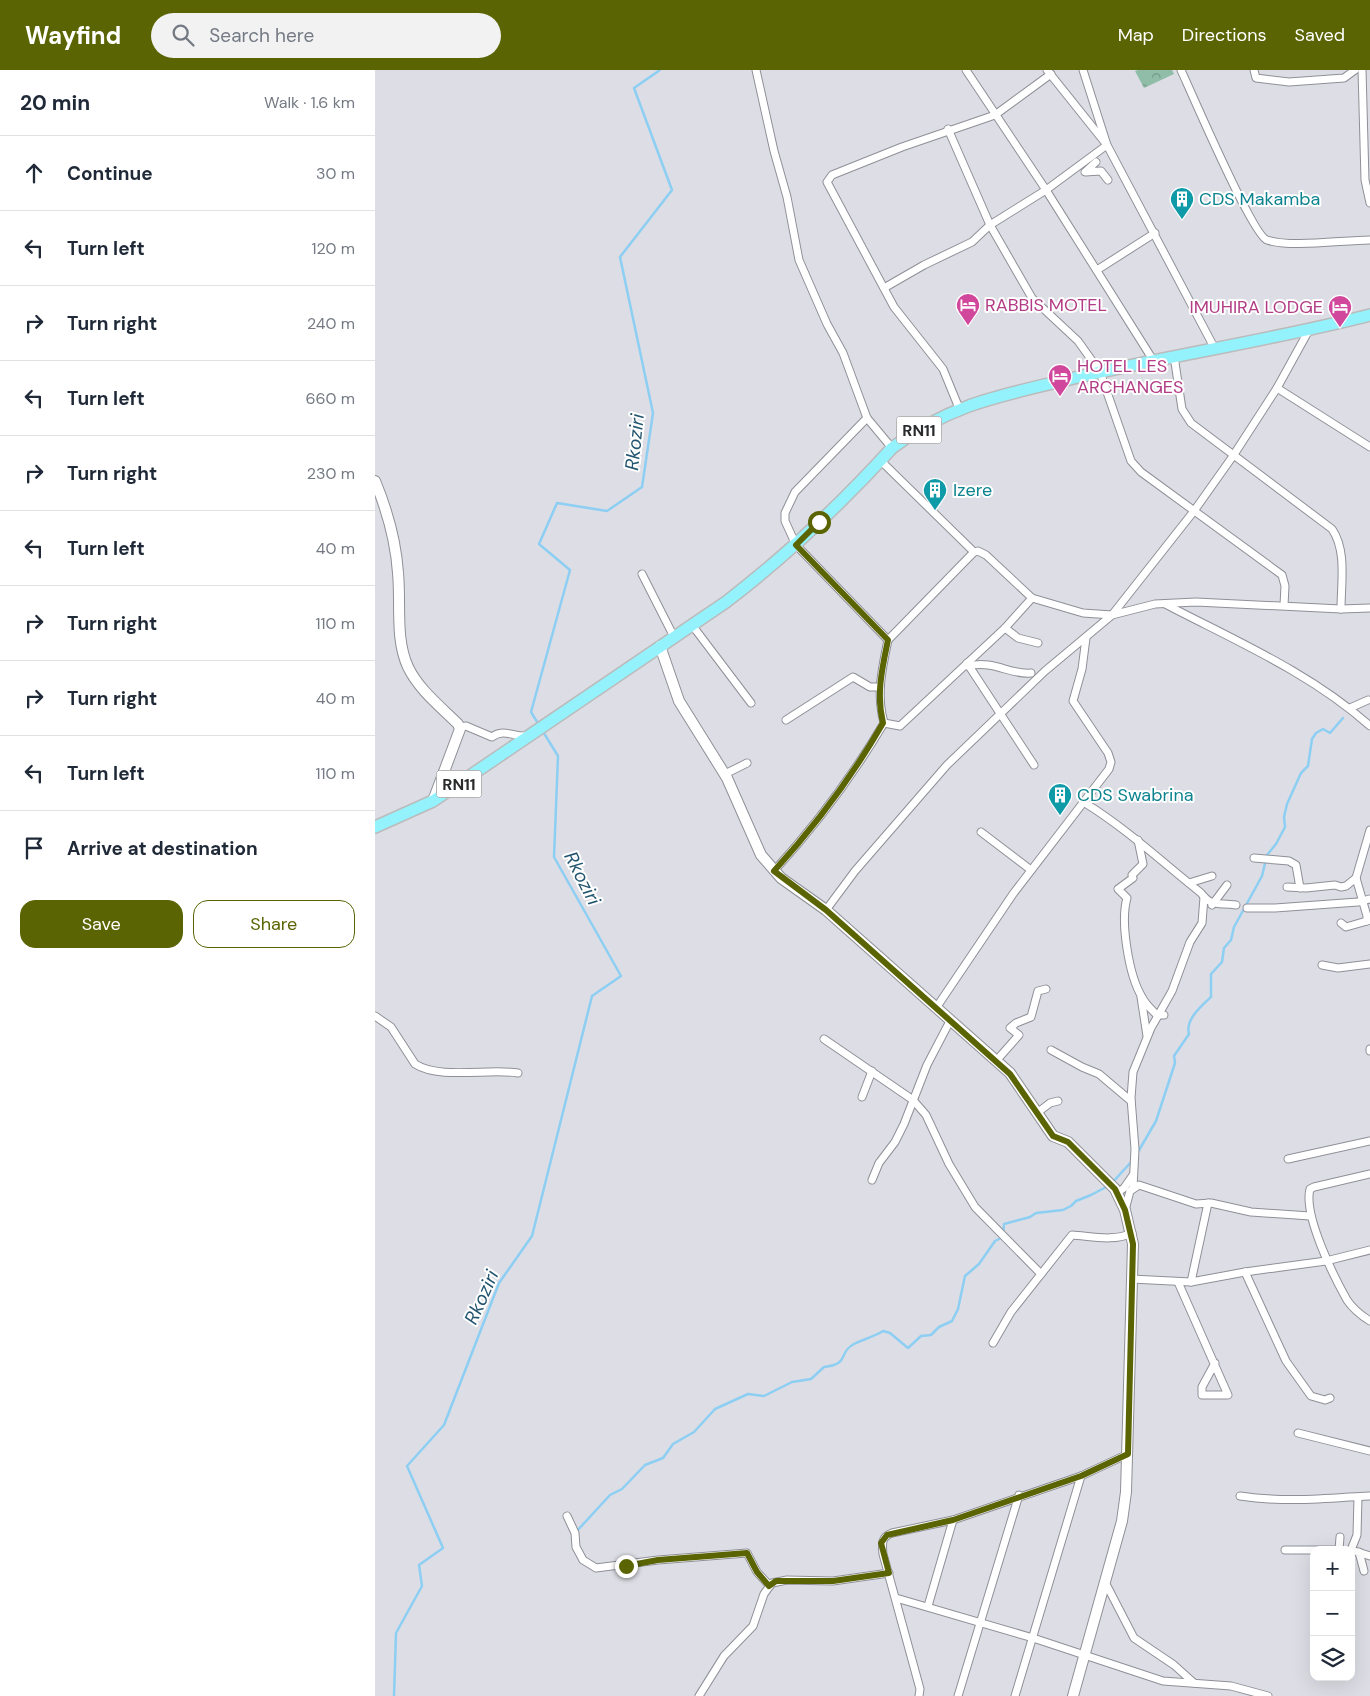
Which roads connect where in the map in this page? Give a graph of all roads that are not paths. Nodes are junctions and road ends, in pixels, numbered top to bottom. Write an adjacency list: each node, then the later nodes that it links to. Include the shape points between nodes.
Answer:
1 (756, 70): 30 (street, via 799,260 843,353)
2 (966, 70): 9 (street)
3 (1083, 70): 11 (street)
4 (1181, 70): 19 (street, via 1245,207 1265,240 1294,243)
5 (1254, 70): 6 (street, via 1256,78 1289,82 1344,78)
6 (1355, 70)
7 (1362, 70): 16 (street, via 1365,180)
8 (1049, 72): 9 (street); 11 (street)
9 (995, 114): 10 (street); 15 (street)
10 (948, 130): 17 (street); 21 (street, via 832,175 827,182)
11 (1107, 145): 12 (street); 18 (street)
12 (1095, 159): 13 (street); 13 (street, via 1085,172); 15 (street)
13 (1104, 170): 14 (street)
14 (1109, 180)
15 (1047, 190): 17 (street); 20 (street)
16 (1370, 202)
17 (990, 225): 21 (street, via 972,242); 27 (street, via 1035,302 1077,341)
18 (1155, 233): 20 (street); 24 (street)
19 (1370, 240)
20 (1097, 270): 26 (street)
21 (884, 288): 29 (street, via 907,325 943,368)
22 (1370, 315): 23 (main road, RN11)
23 (1309, 330): 24 (main road, RN11); 28 (street)
24 (1215, 349): 25 (main road, RN11)
25 (1174, 356): 26 (main road, RN11); 33 (street, via 1182,409 1186,416)
26 (1153, 360): 27 (main road, RN11)
27 (1100, 372): 29 (main road, RN11); 36 (street, via 1131,461)
28 (1277, 388): 31 (street); 33 (street)
29 (959, 408): 32 (main road, RN11)
30 (867, 418): 32 (street); 37 (street, via 795,492 787,506 785,521)
31 (1370, 447)
32 (892, 448): 34 (main road, RN11)
33 (1233, 456): 36 (street); 44 (street, via 1332,529 1341,551)
34 (881, 461): 37 (main road, RN11); 38 (street)
35 (375, 481): 63 (street, via 392,535 398,570 402,650 407,665 417,682)
36 (1194, 511): 42 (street, via 1282,575); 45 (street)
37 (796, 545): 46 (main road, RN11); 50 (street)
38 (974, 552): 40 (street, via 986,555); 50 (street)
39 (642, 574): 48 (street)
40 (1032, 598): 45 (street, via 1083,613); 47 (street)
41 (1165, 604): 42 (street); 45 (street); 58 (street, via 1254,650)
42 (1284, 605): 44 (street)
43 (1370, 608): 44 (street)
44 (1341, 609)
45 (1112, 615): 49 (street)
46 (692, 625): 48 (main road, RN11); 57 (street)
47 (1005, 628): 51 (street, via 1018,638); 53 (street)
48 (674, 637): 52 (main road, RN11)
49 (1086, 638): 59 (street, via 1045,671); 69 (street, via 1073,701 1108,752 1111,762)
50 (888, 640): 55 (street)
51 (1038, 643)
52 (660, 646): 64 (main road, RN11); 67 (street, via 679,701)
53 (967, 664): 54 (street, via 995,665); 59 (street); 61 (street, via 900,726)
54 (1031, 673)
55 (879, 687): 60 (street, via 870,687 853,677); 61 (street)
56 (1368, 700): 58 (street)
57 (751, 703)
58 (1350, 708): 62 (street)
59 (1001, 716): 66 (street); 90 (street, via 947,765 859,866)
60 (786, 720)
61 (883, 723): 78 (street, via 859,766 817,822)
62 (1370, 726)
63 (459, 727): 64 (street, via 466,726 492,737 504,732 521,736); 68 (street)
64 (535, 734): 68 (main road, RN11)
65 (747, 763): 67 (street)
66 (1034, 765)
67 (725, 774): 78 (street, via 761,855)
68 (433, 801): 70 (main road, RN11)
69 (1085, 803): 73 (street); 77 (street)
70 (377, 828)
71 (1370, 830): 80 (street)
72 (981, 832): 77 (street)
73 (1138, 840): 74 (street); 76 (street)
74 (1156, 855): 76 (street); 81 (street)
75 (1254, 858): 84 (street, via 1296,864)
76 (1143, 864): 97 (street, via 1132,875 1133,878 1118,889 1127,898 1125,939)
77 (1031, 870): 98 (street)
78 (774, 871): 90 (street)
79 (1213, 876): 81 (street)
80 (1356, 878): 84 (street, via 1346,886); 86 (street)
81 (1189, 883): 85 (street)
82 (1227, 885): 87 (street)
83 (1287, 887): 84 (street)
84 (1300, 888)
85 (1204, 897): 87 (street); 91 (street)
86 (1366, 900): 89 (street); 92 (street)
87 (1213, 904): 88 (street); 91 (street)
88 (1236, 905)
89 (1247, 908)
90 (826, 910): 98 (street)
91 (1203, 911): 99 (street, via 1202,923 1189,942)
92 (1369, 921): 93 (street, via 1346,927)
93 (1341, 923)
94 (1322, 965): 95 (street, via 1338,968)
95 (1369, 965)
96 (1046, 990): 105 (street, via 1038,991 1031,1017 1010,1028 1019,1035)
97 (1141, 997): 99 (street); 102 (street)
98 (936, 1008): 101 (street)
99 (1161, 1015): 102 (street)
100 (375, 1016): 107 (street, via 391,1027 421,1068)
101 (950, 1021): 105 (street); 109 (street)
102 (1149, 1034): 111 (street, via 1133,1072)
103 (824, 1039): 106 (street)
104 (1051, 1050): 111 (street, via 1099,1074)
105 (996, 1061): 112 (street, via 1010,1074)
106 (872, 1071): 108 (street); 109 (street)
107 (519, 1073)
108 (862, 1097)
109 (913, 1100): 117 (street, via 895,1142 879,1163); 127 (street, via 926,1115 949,1164 975,1207)
110 (1058, 1101): 112 (street)
111 (1131, 1102): 116 (street, via 1135,1149)
112 (1037, 1113): 119 (street, via 1053,1136 1068,1142 1108,1180)
113 (1370, 1141): 114 (street)
114 (1288, 1159)
115 (1370, 1174): 122 (street, via 1310,1190)
116 (1133, 1175): 118 (street); 119 (street)
117 (872, 1180)
118 (1133, 1188): 120 (street, via 1139,1185 1195,1204); 121 (street)
119 (1117, 1193): 121 (street)
120 (1208, 1203): 122 (street, via 1251,1212); 130 (street)
121 (1125, 1210): 123 (street)
122 (1310, 1216): 125 (street)
123 (1131, 1233): 127 (street, via 1103,1238 1072,1235); 128 (street)
124 (1370, 1250): 125 (street)
125 (1326, 1261): 126 (street); 131 (street, via 1347,1300)
126 (1245, 1272): 130 (street); 134 (street, via 1286,1361 1311,1396 1325,1400)
127 (1041, 1274): 132 (street, via 1005,1320)
128 (1131, 1279): 129 (street); 137 (street)
129 (1178, 1282): 130 (street); 133 (street)
130 (1191, 1282)
131 (1370, 1321)
132 (993, 1343)
133 (1215, 1363): 133 (street, via 1228,1394 1201,1395 1203,1387)
134 (1330, 1398)
135 (1298, 1433): 136 (street)
136 (1370, 1452)
137 (1128, 1454): 138 (street); 153 (street, via 1122,1521)
138 (1081, 1476): 139 (street); 158 (street)
139 (1019, 1496): 144 (street); 157 (street)
140 (1240, 1496): 141 (street, via 1300,1501)
141 (1358, 1496): 142 (street); 149 (street, via 1357,1534 1351,1550)
142 (1370, 1496)
143 (567, 1516): 154 (street, via 583,1560 596,1568 747,1553)
144 (953, 1520): 152 (street, via 887,1535 881,1543); 156 (street)
145 (1340, 1537): 146 (street)
146 (1338, 1546)
147 (1285, 1550): 148 (street)
148 (1310, 1550)
149 (1359, 1552): 150 (street); 151 (street)
150 (1370, 1556)
151 (1364, 1571)
152 (889, 1573): 154 (street, via 833,1581 776,1581); 155 (street)
153 (1105, 1582): 159 (street); 160 (street, via 1134,1638)
154 (769, 1586): 161 (street, via 753,1626 724,1656)
155 (896, 1598): 156 (street); 162 (street)
156 (928, 1606): 157 (street)
157 (981, 1623): 158 (street); 163 (street)
158 (1033, 1638): 159 (street); 164 (street)
159 (1085, 1656): 160 (street, via 1174,1683); 165 (street)
160 (1194, 1683): 166 (street, via 1231,1686)
161 (699, 1696)
162 (919, 1696)
163 (958, 1696)
164 (1015, 1696)
165 (1073, 1696)
166 (1268, 1696)

